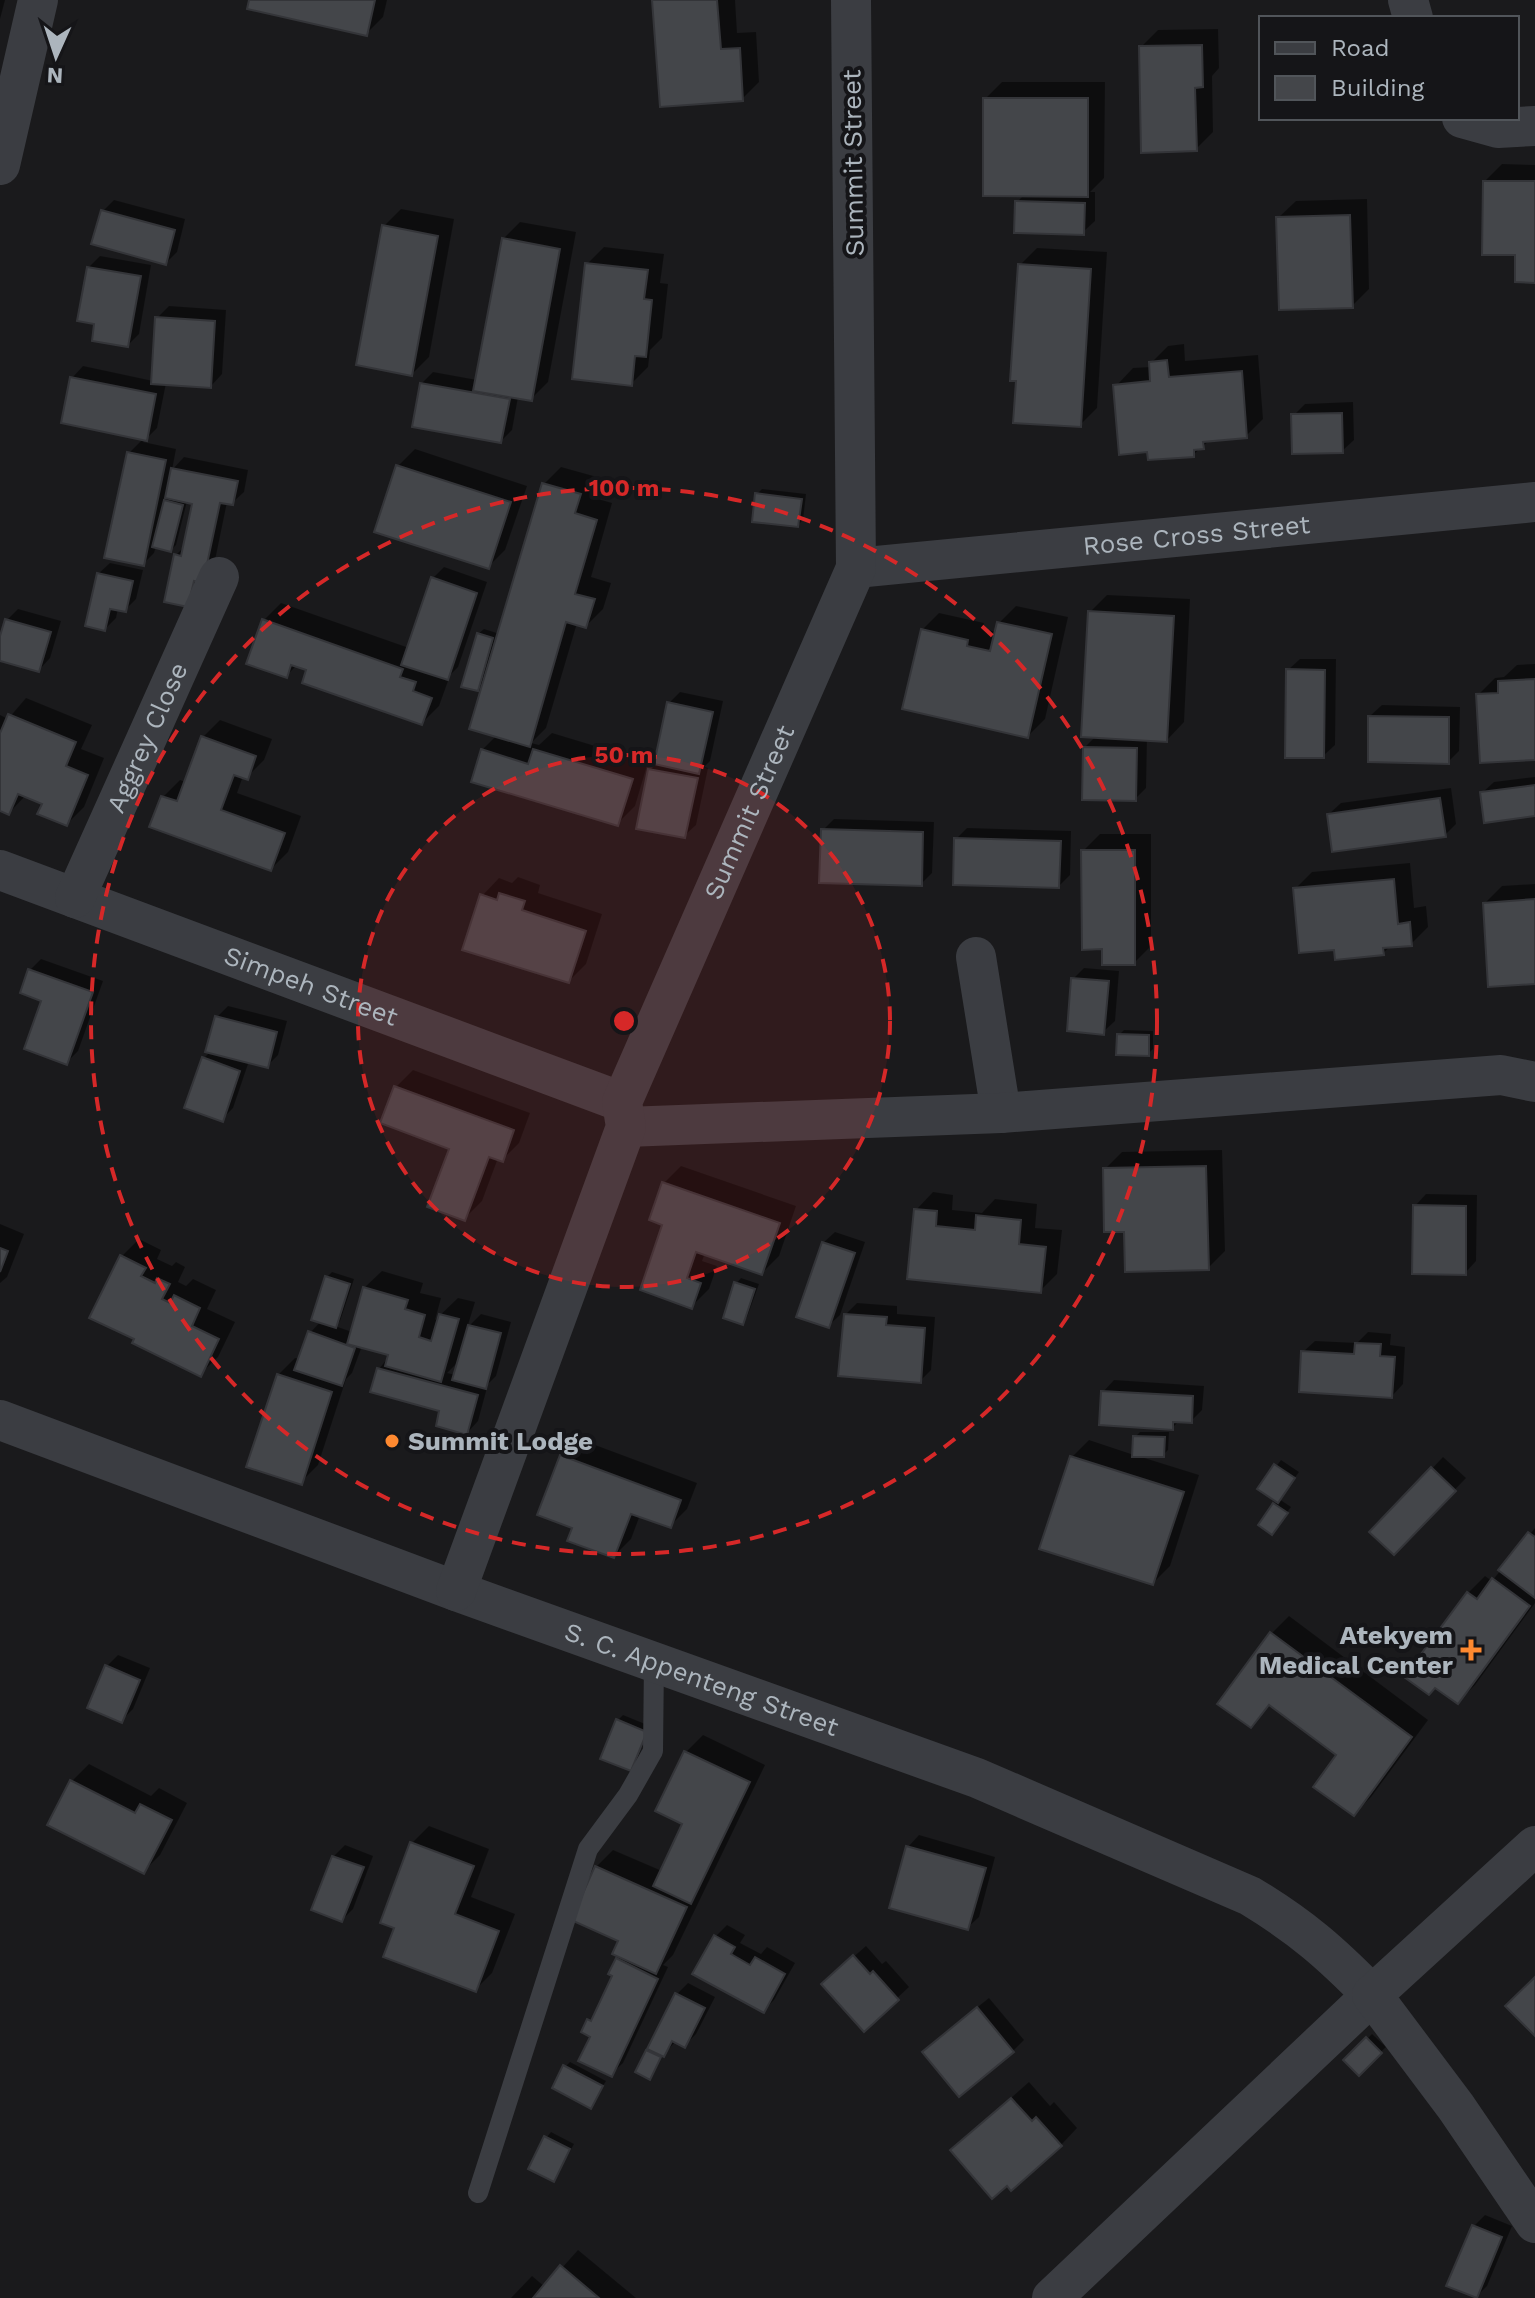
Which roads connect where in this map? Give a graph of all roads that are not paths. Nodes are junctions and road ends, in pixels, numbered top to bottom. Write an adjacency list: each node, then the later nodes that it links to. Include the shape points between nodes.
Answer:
1 (38, 0): 5 (street)
2 (851, 0): 7 (street, Summit Street)
3 (1469, 120): 4 (street, via 1498,128)
4 (1535, 126)
5 (0, 165)
6 (1535, 502): 7 (street, Rose Cross Street)
7 (856, 568): 14 (street, Summit Street)
8 (219, 577): 10 (street, Aggrey Close)
9 (0, 870): 10 (street, Simpeh Street)
10 (75, 898): 14 (street, Simpeh Street)
11 (976, 957): 13 (street)
12 (1535, 1082): 13 (street, via 1501,1075)
13 (1001, 1113): 14 (street)
14 (624, 1115): 16 (street, Summit Street)
15 (0, 1420): 16 (street, S. C. Appenteng Street)
16 (456, 1591): 17 (street, S. C. Appenteng Street)
17 (654, 1660): 19 (street, S. C. Appenteng Street, via 977,1778 1250,1896 1327,1949); 20 (lane, via 653,1751 588,1849)
18 (1535, 1846): 19 (street)
19 (1372, 1995): 21 (street, S. C. Appenteng Street); 22 (street)
20 (478, 2193)
21 (1535, 2223)
22 (1052, 2298)

